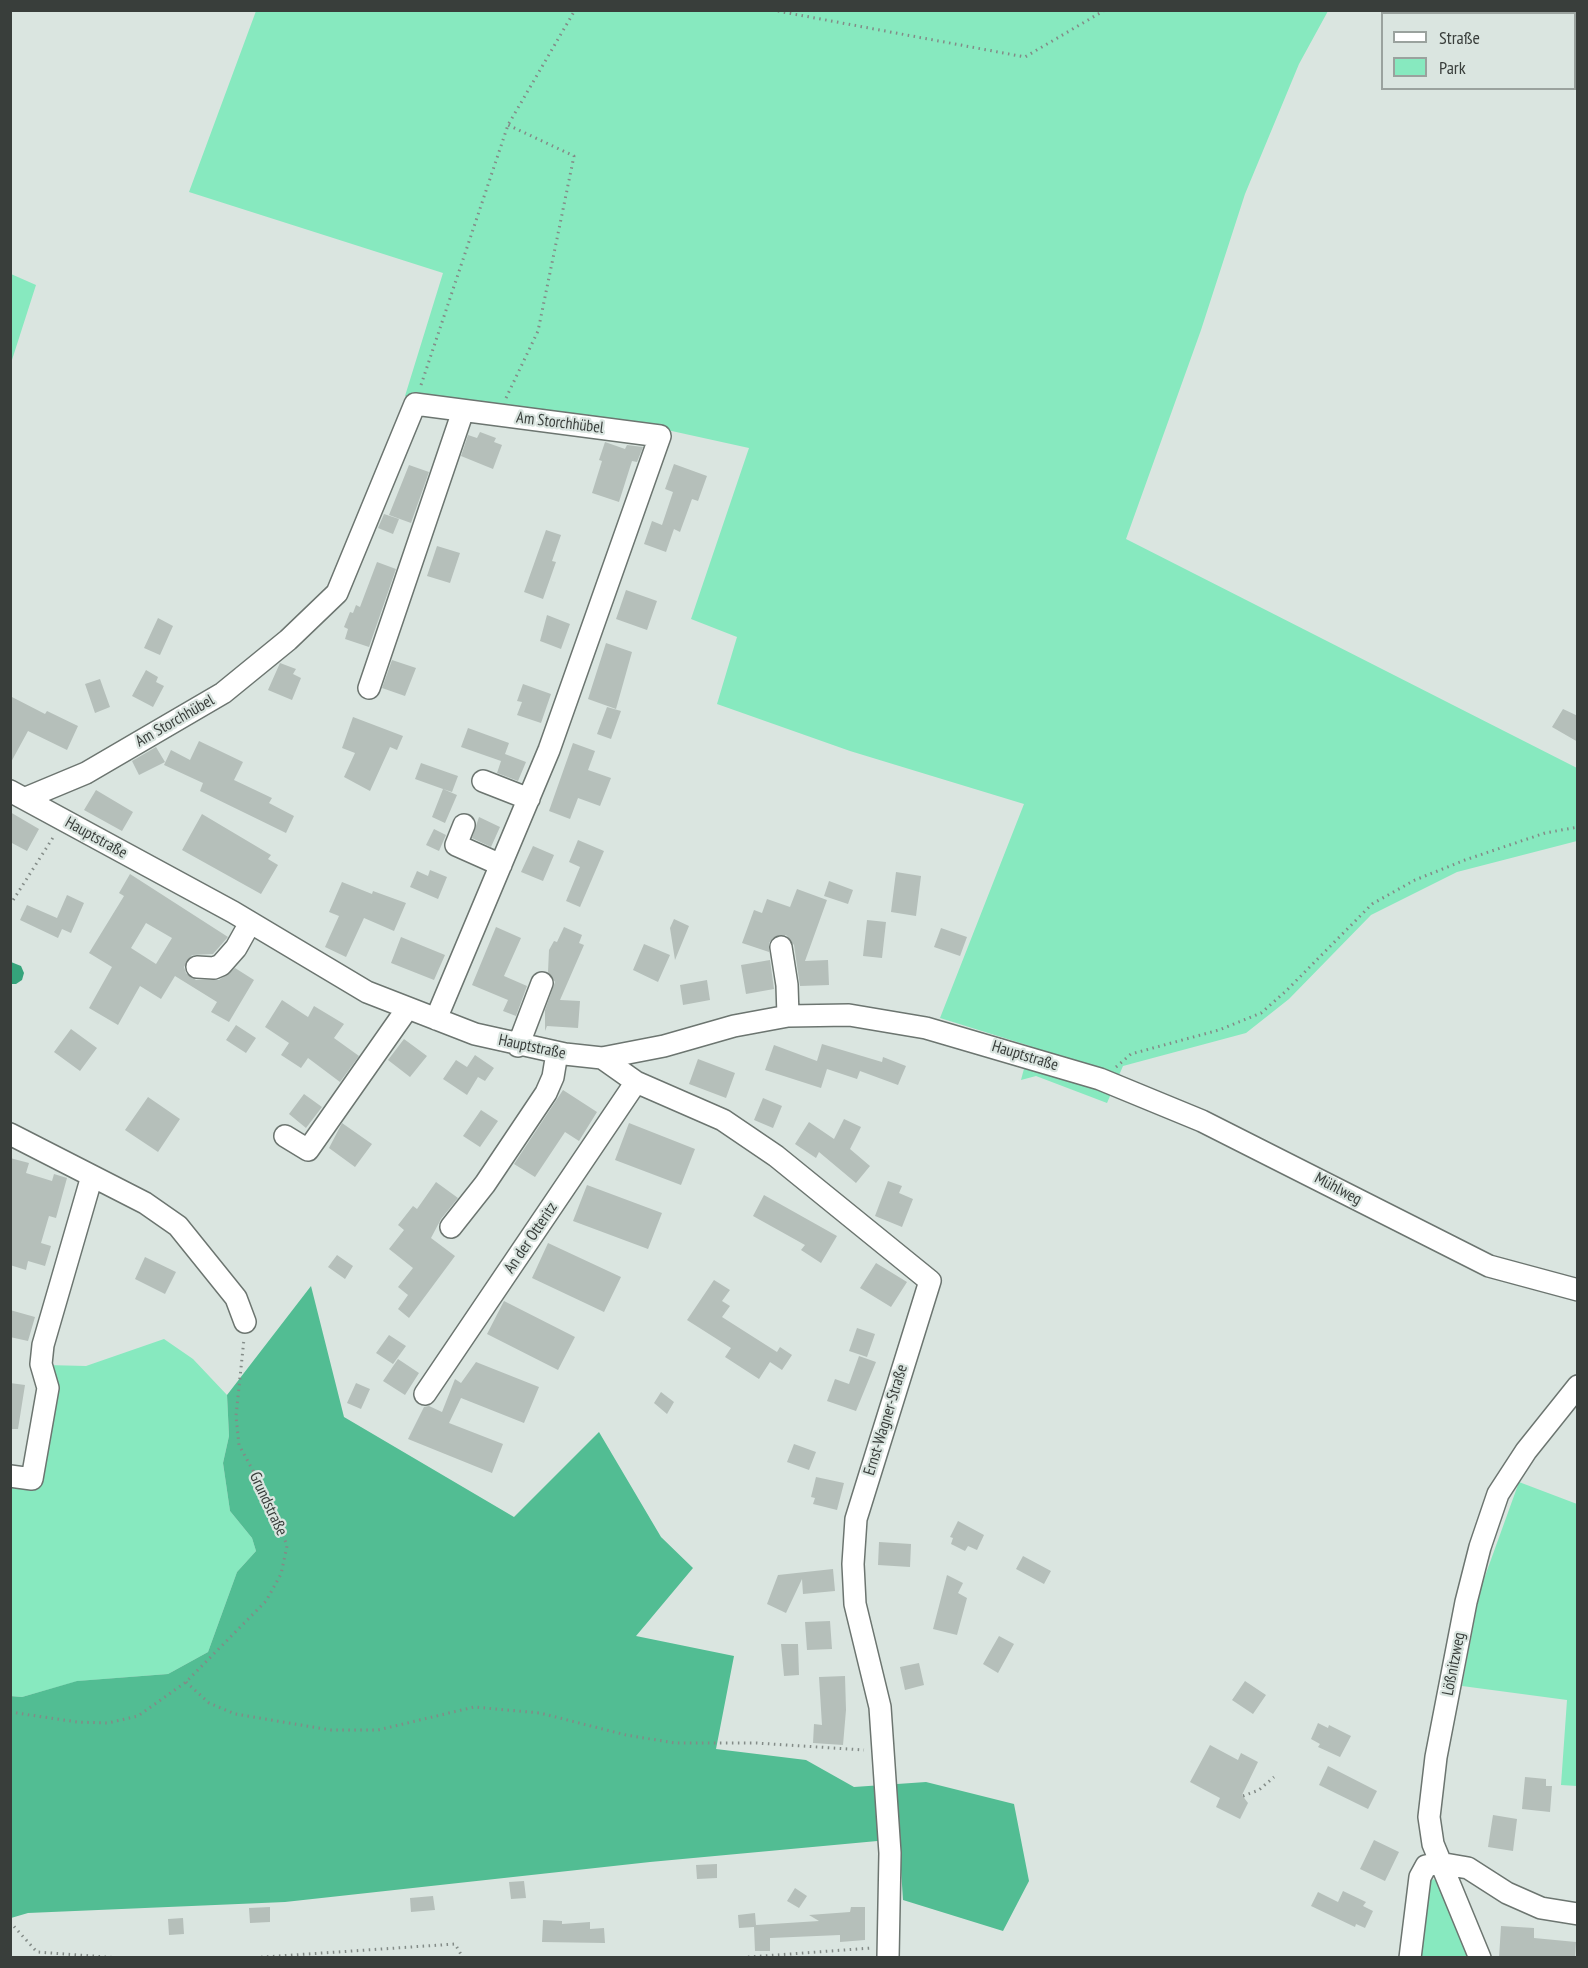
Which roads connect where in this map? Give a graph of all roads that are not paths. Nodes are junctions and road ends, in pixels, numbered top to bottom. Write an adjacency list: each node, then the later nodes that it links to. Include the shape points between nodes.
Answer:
1 (463, 411): 2 (street); 4 (street, Am Storchhübel, via 415,404 337,592 288,640 224,693 86,773); 5 (street, Am Storchhübel, via 660,436)
2 (369, 688)
3 (483, 782): 5 (street)
4 (18, 795): 8 (street, Hauptstraße)
5 (529, 799): 7 (street, Am Storchhübel)
6 (464, 825): 7 (street, via 456,845)
7 (501, 865): 14 (street, Am Storchhübel)
8 (250, 923): 10 (street, via 221,965); 12 (street, Hauptstraße, via 367,992)
9 (781, 947): 13 (street)
10 (196, 967)
11 (542, 983): 15 (street)
12 (407, 1008): 14 (street, Hauptstraße); 21 (street, via 308,1150)
13 (788, 1016): 17 (street, Hauptstraße); 18 (street, Hauptstraße, via 849,1015 926,1028)
14 (436, 1019): 15 (street, Hauptstraße)
15 (518, 1046): 16 (street, Hauptstraße)
16 (557, 1053): 17 (street, Hauptstraße); 23 (street, via 546,1093)
17 (602, 1058): 19 (street, Ernst-Wagner-Straße)
18 (1101, 1079): 24 (street, Mühlweg, via 1212,1126 1489,1266)
19 (636, 1082): 27 (street, An der Otteritz); 31 (street, Ernst-Wagner-Straße, via 723,1120 776,1156 930,1281 856,1519 853,1564 855,1604 880,1707 884,1751 890,1853)
20 (10, 1134): 22 (street)
21 (285, 1136)
22 (92, 1176): 25 (street, via 145,1203 178,1226 236,1298); 28 (street, via 43,1345 41,1365 48,1388 32,1479)
23 (451, 1227)
24 (1578, 1290)
25 (245, 1322)
26 (1578, 1386): 29 (street, Lößnitzweg, via 1526,1451 1498,1494 1480,1547 1436,1757 1429,1818)
27 (425, 1394)
28 (10, 1476)
29 (1439, 1863): 30 (street, via 1468,1868 1507,1893 1541,1908); 32 (street, via 1426,1866 1420,1877); 33 (street, Lößnitzweg)
30 (1578, 1914)
31 (888, 1952)
32 (1410, 1958)
33 (1480, 1958)

